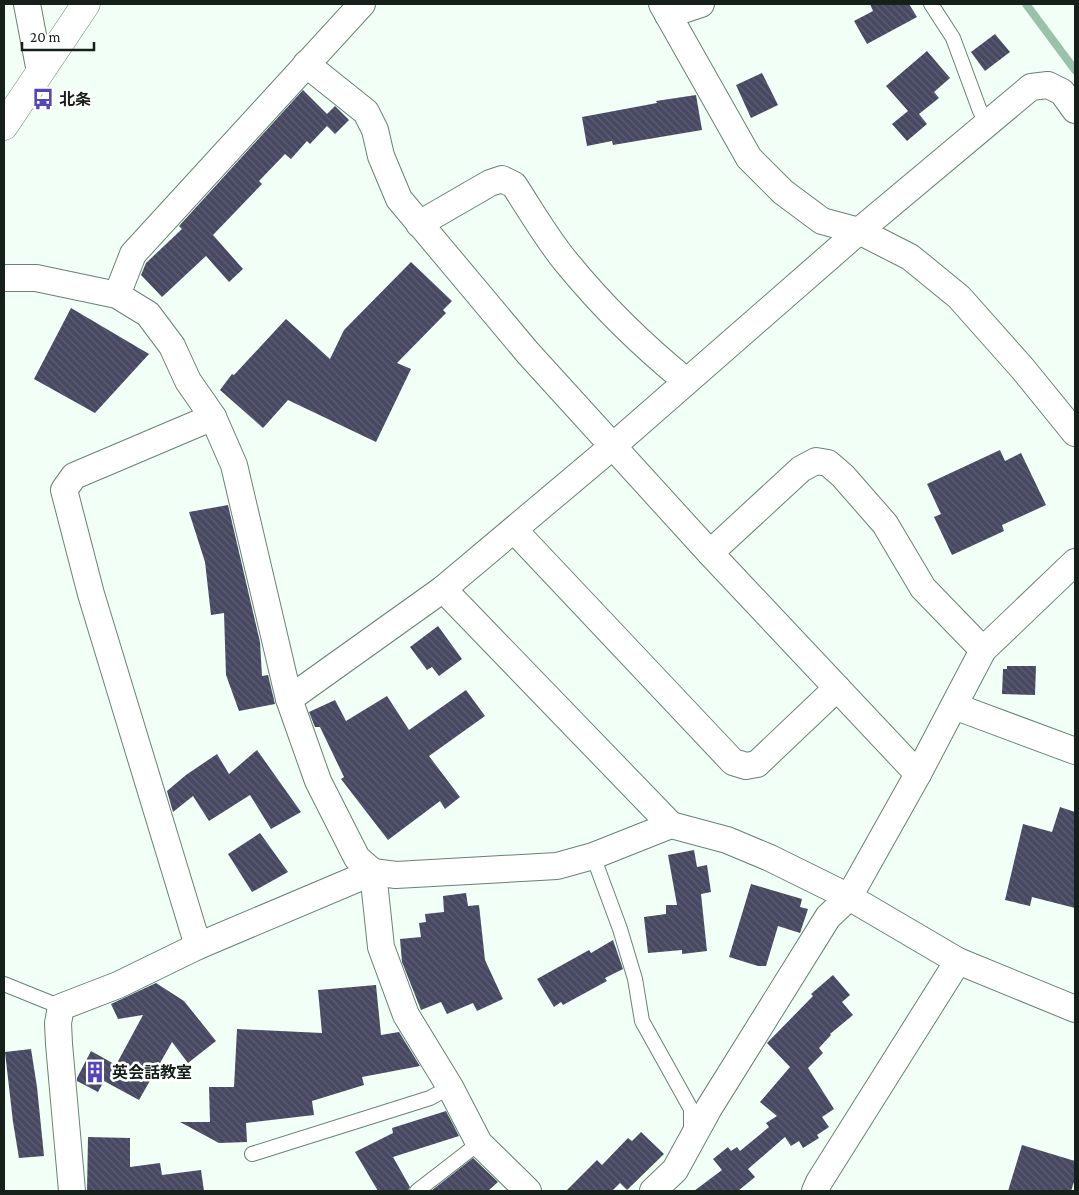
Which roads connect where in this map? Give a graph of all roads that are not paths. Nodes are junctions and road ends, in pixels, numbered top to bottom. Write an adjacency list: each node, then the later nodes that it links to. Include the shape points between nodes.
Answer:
1 (27, 4): 8 (street)
2 (86, 4): 8 (highway)
3 (362, 4): 7 (street)
4 (701, 4): 6 (street)
5 (931, 4): 10 (lane, via 953,38)
6 (665, 9): 13 (street, via 749,158 783,192 822,221)
7 (306, 64): 12 (street, via 366,112 399,199); 15 (street, via 133,254)
8 (40, 72): 11 (highway)
9 (1075, 110): 10 (street, via 1062,92 1048,85 1031,87)
10 (987, 124): 13 (street)
11 (4, 126)
12 (419, 224): 16 (street, via 490,183 502,179 514,185 566,262 611,313); 19 (street, via 528,353)
13 (859, 231): 16 (street); 18 (street, via 910,256 959,296)
14 (4, 278): 15 (street, via 36,278)
15 (117, 295): 17 (street, via 148,314 172,346 188,381)
16 (686, 381): 19 (street)
17 (213, 417): 26 (street, via 234,465); 34 (street, via 74,476 64,490)
18 (1075, 433)
19 (613, 446): 20 (street); 21 (street)
20 (514, 530): 23 (street); 25 (street, via 733,762 746,766 757,764)
21 (710, 553): 24 (street, via 801,469 816,461 828,463 884,524 923,588); 25 (street)
22 (1075, 562): 24 (street)
23 (442, 589): 26 (street); 30 (street)
24 (983, 650): 27 (street)
25 (837, 688): 29 (street)
26 (289, 699): 32 (street, via 318,781 358,858)
27 (954, 706): 28 (street); 29 (street)
28 (1075, 751)
29 (918, 774): 33 (street)
30 (671, 825): 31 (street); 33 (street, via 727,840)
31 (593, 856): 32 (street, via 557,866 396,875); 40 (lane, via 620,928 635,979 642,1021 690,1109)
32 (373, 872): 34 (street); 39 (street, via 381,946 406,1015)
33 (849, 897): 35 (street); 40 (street, via 828,917)
34 (198, 946): 37 (street)
35 (958, 960): 38 (street); 47 (street)
36 (4, 984): 37 (lane)
37 (61, 1007): 43 (street, via 59,1044)
38 (1075, 1009)
39 (450, 1087): 41 (street); 42 (lane, via 430,1098)
40 (691, 1140): 46 (street, via 675,1170)
41 (479, 1143): 44 (lane); 45 (street)
42 (252, 1154)
43 (72, 1191)
44 (417, 1191)
45 (528, 1191)
46 (652, 1191)
47 (815, 1191)

